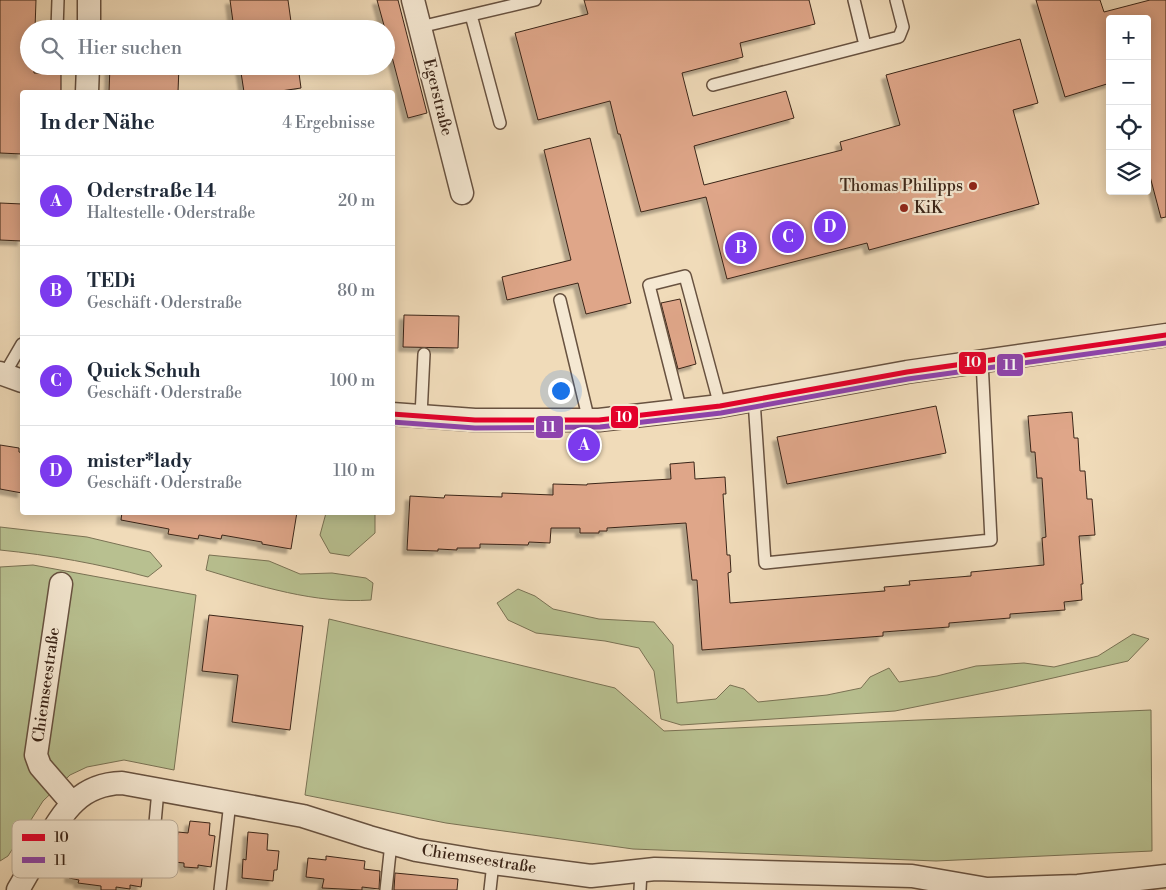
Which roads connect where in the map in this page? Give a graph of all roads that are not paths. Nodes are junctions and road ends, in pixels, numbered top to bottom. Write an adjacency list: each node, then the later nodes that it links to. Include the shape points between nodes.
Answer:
1 (58, 0): 8 (lane)
2 (89, 0): 9 (street)
3 (413, 0): 10 (street, Egerstraße)
4 (535, 0): 7 (lane)
5 (854, 0): 11 (lane)
6 (896, 0): 11 (lane, via 903,27 899,37)
7 (471, 15): 10 (lane); 15 (lane)
8 (57, 20)
9 (89, 20)
10 (420, 27): 16 (street, Egerstraße)
11 (866, 45): 13 (lane)
12 (88, 75): 14 (street)
13 (713, 85)
14 (87, 90)
15 (500, 123)
16 (462, 193)
17 (560, 300): 28 (lane)
18 (1166, 335): 21 (street)
19 (20, 349): 22 (lane)
20 (424, 354): 27 (lane)
21 (982, 361): 23 (street); 23 (lane, via 992,540 765,563)
22 (9, 376)
23 (754, 400): 24 (street)
24 (720, 406): 25 (street); 25 (lane, via 685,276 649,285)
25 (681, 411): 28 (street)
26 (395, 414): 27 (street)
27 (422, 416): 28 (street)
28 (589, 421)
29 (61, 584): 32 (street, Chiemseestraße, via 36,755 40,766)
30 (158, 790): 31 (street, Chiemseestraße); 32 (street, Chiemseestraße, via 111,784 92,789); 34 (lane)
31 (230, 802): 35 (street, Chiemseestraße, via 304,816); 43 (lane)
32 (72, 803): 33 (street, Chiemseestraße)
33 (59, 820)
34 (155, 820)
35 (391, 843): 36 (street, Chiemseestraße); 44 (lane)
36 (493, 863): 39 (street, Chiemseestraße); 45 (lane)
37 (1166, 876): 39 (street, Chiemseestraße, via 1078,886 987,889 912,876 655,869)
38 (25, 878): 42 (street, Chiemseestraße)
39 (640, 880)
40 (0, 885): 41 (street)
41 (8, 890)
42 (18, 890)
43 (220, 890)
44 (386, 890)
45 (490, 890)

